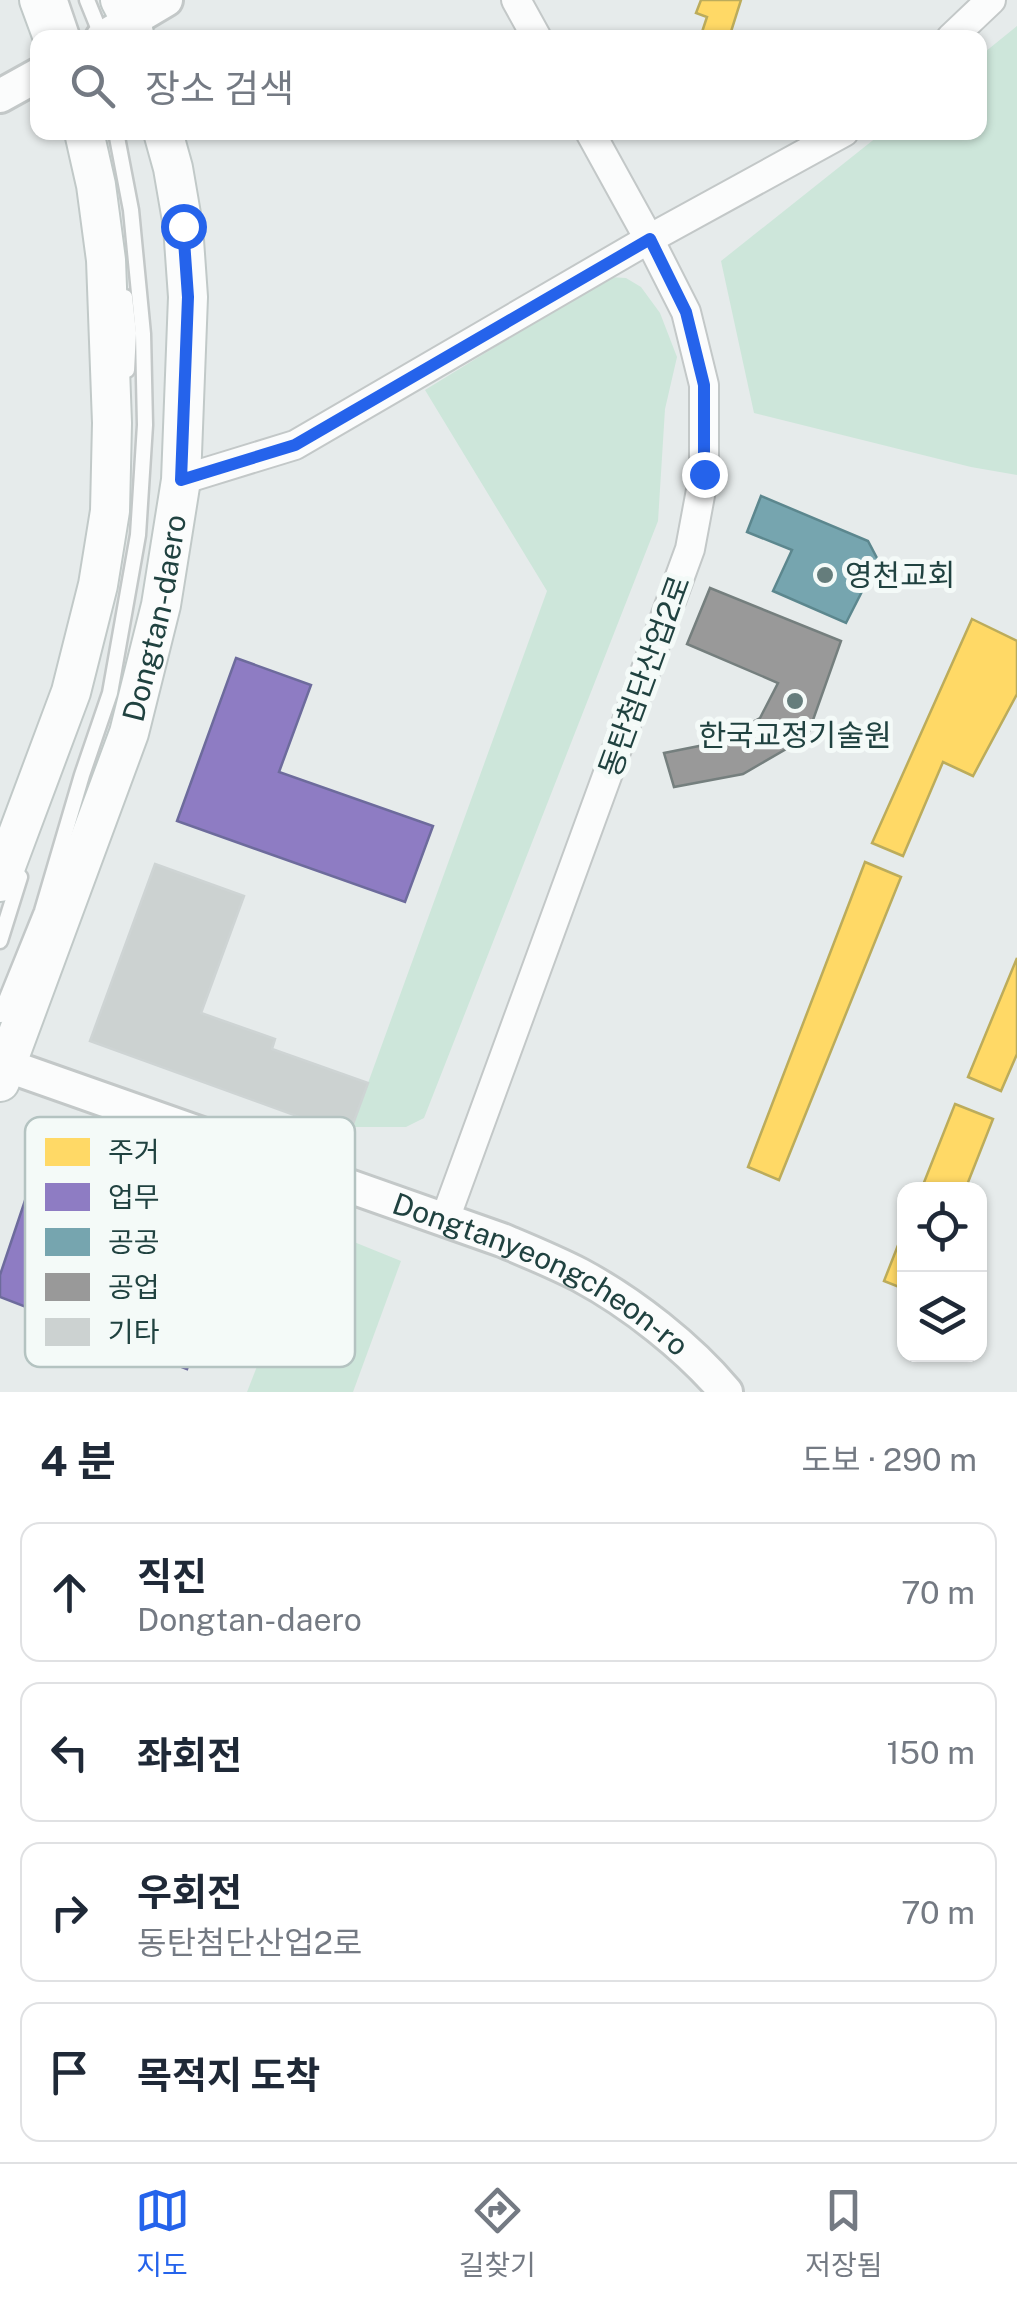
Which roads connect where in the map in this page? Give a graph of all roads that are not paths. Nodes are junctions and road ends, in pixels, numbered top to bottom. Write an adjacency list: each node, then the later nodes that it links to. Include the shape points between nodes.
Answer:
1 (39, 0): 8 (main road)
2 (60, 0): 9 (lane)
3 (87, 0): 7 (lane)
4 (166, 0): 7 (street)
5 (516, 0): 10 (street)
6 (992, 0): 11 (street)
7 (118, 27)
8 (50, 30)
9 (70, 30)
10 (533, 30)
11 (960, 30)
12 (30, 79): 13 (street)
13 (0, 96)
14 (86, 140): 23 (main road, via 106,260 110,511 71,692)
15 (103, 140): 22 (lane, via 130,333 112,584)
16 (118, 140): 25 (lane, via 143,334 138,535 110,693 42,910)
17 (164, 140): 21 (main road, Dongtan-daero, via 183,226 188,297)
18 (594, 140): 20 (street, 동탄첨단산업2로)
19 (829, 140): 20 (street)
20 (650, 239): 21 (street, via 295,445); 29 (street, 동탄첨단산업2로, via 686,312 704,385 704,474 690,549)
21 (181, 480): 26 (main road, Dongtan-daero, via 161,606 130,733)
22 (30, 847)
23 (12, 874): 24 (lane)
24 (0, 941)
25 (0, 1015)
26 (2, 1070): 27 (street, Dongtanyeongcheon-ro)
27 (141, 1117)
28 (355, 1189): 29 (street, Dongtanyeongcheon-ro)
29 (444, 1219): 30 (street, Dongtanyeongcheon-ro, via 581,1276 652,1322)
30 (726, 1392)

